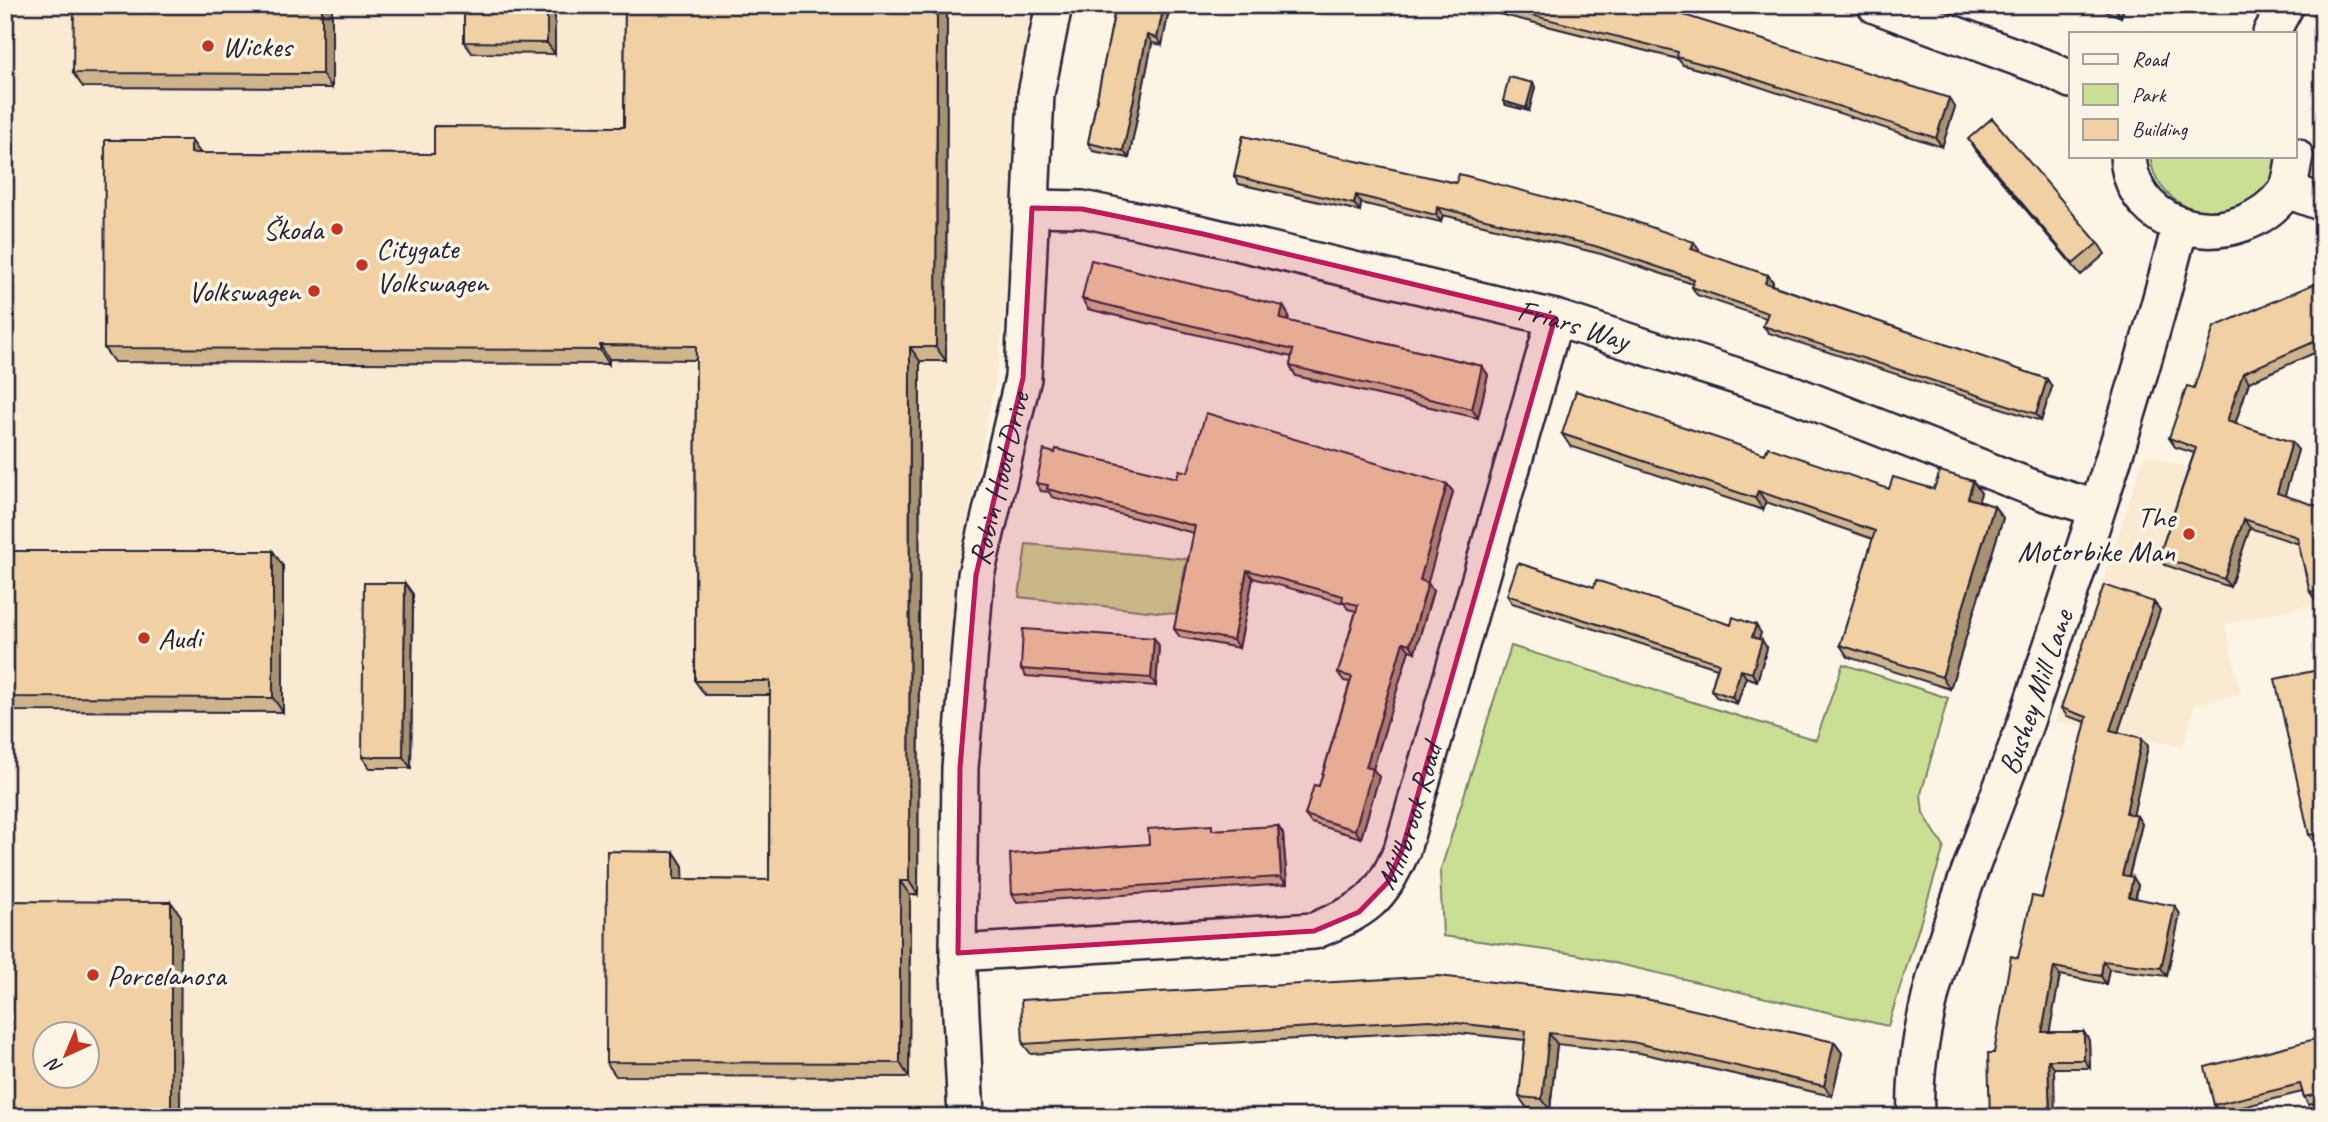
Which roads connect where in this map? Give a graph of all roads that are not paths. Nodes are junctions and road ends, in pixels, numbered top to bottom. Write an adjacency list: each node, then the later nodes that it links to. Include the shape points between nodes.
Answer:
1 (1054, 5): 10 (street, Robin Hood Drive, via 1036,94)
2 (1875, 5): 5 (street)
3 (2286, 5): 4 (street)
4 (2272, 32)
5 (2069, 79)
6 (2129, 158): 11 (street, via 2137,188 2155,211)
7 (2295, 158): 8 (street)
8 (2287, 190): 9 (street); 11 (street, via 2248,224 2220,232)
9 (2323, 203)
10 (1032, 208): 12 (street, Friars Way, via 1082,209 1203,234); 14 (street, Robin Hood Drive, via 1023,378 976,575 960,768)
11 (2180, 226): 13 (street, Bushey Mill Lane)
12 (1555, 318): 13 (street, Friars Way, via 1796,396 2042,492); 14 (street, Millbrook Road, via 1402,850 1381,889 1359,912 1314,932)
13 (2096, 508): 16 (street, Bushey Mill Lane, via 1941,960 1923,1030)
14 (958, 953): 15 (street, Robin Hood Drive)
15 (966, 1117)
16 (1916, 1117)

